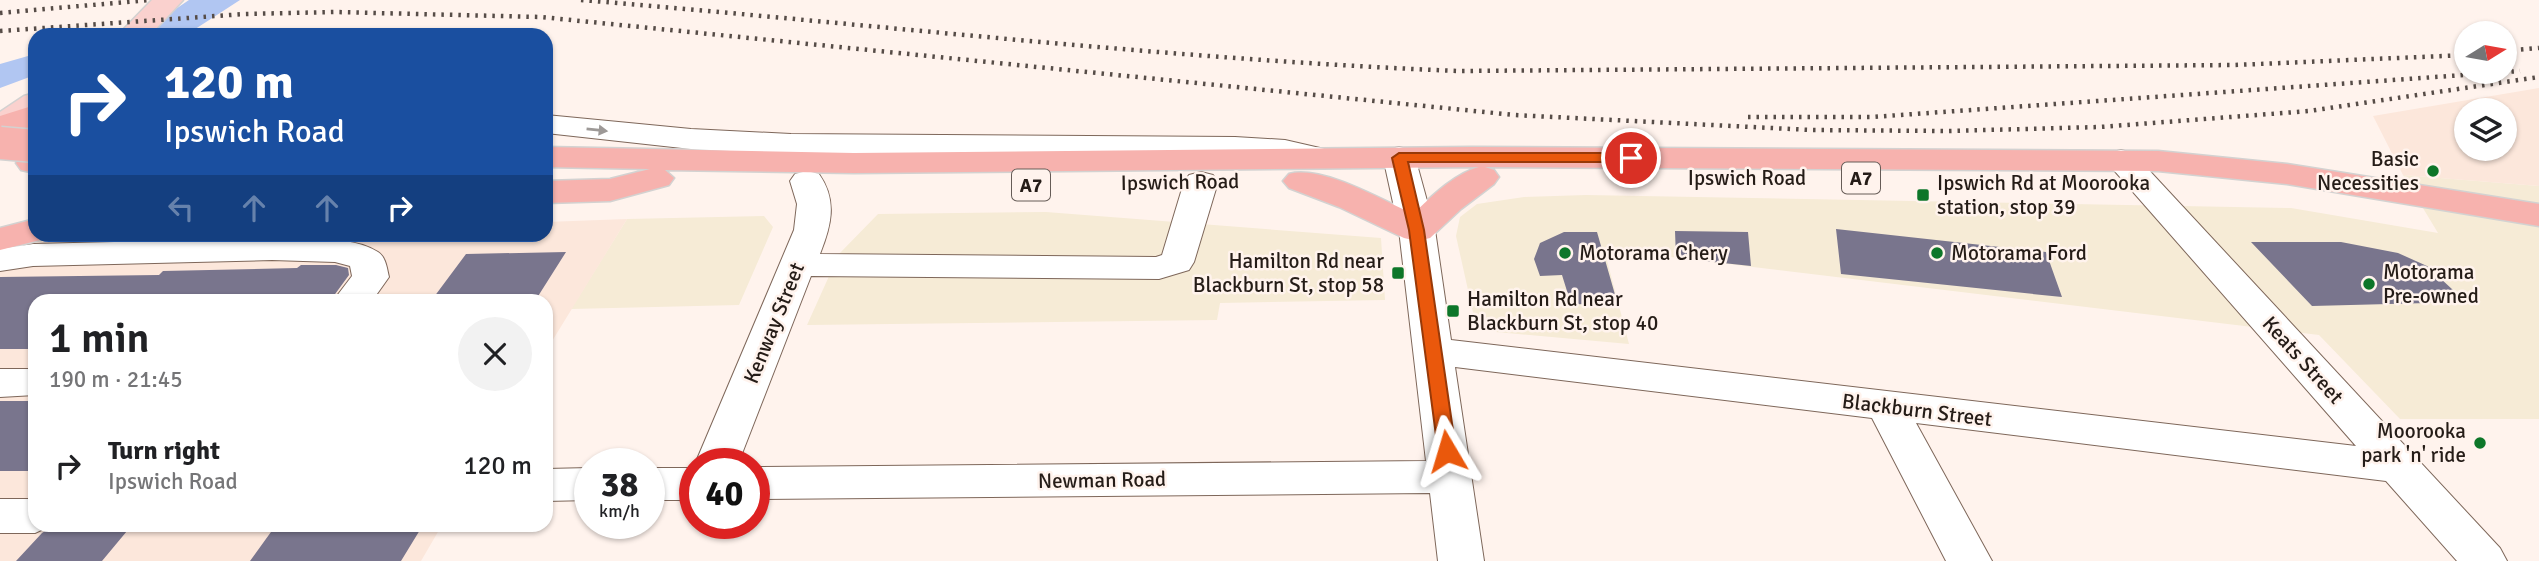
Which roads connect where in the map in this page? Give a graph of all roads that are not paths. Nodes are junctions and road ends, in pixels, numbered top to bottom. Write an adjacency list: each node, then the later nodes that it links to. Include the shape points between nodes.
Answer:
1 (140, 0): 3 (main road)
2 (169, 0): 4 (main road)
3 (113, 28)
4 (141, 28)
5 (28, 109): 8 (main road)
6 (28, 118): 8 (highway)
7 (553, 125): 12 (street, Ipswich Road, one-way to 12, via 746,143 1235,147 1285,150)
8 (1, 132): 9 (highway, bridge)
9 (23, 155)
10 (553, 156): 12 (highway, Ipswich Road / A7)
11 (1402, 168): 12 (highway, Ipswich Road / A7); 13 (highway, Ipswich Road / A7); 15 (highway, Ipswich Road / A7); 23 (street)
12 (1311, 169): 18 (highway, Ipswich Road / A7); 23 (highway, via 1352,199)
13 (2131, 171): 15 (highway, Ipswich Road / A7, via 1969,178); 22 (highway, Ipswich Road / A7, via 2211,165); 24 (highway, Ipswich Road / A7, via 2285,189); 35 (street, Keats Street)
14 (553, 175): 16 (highway, A7)
15 (1482, 177): 23 (highway)
16 (657, 178): 17 (highway, Ipswich Road / A7); 19 (highway, via 610,190)
17 (807, 181): 18 (highway, Ipswich Road / A7); 28 (street, Kenway Street, via 817,211)
18 (1201, 182): 28 (street, via 1180,255 1176,262 1159,268)
19 (553, 192)
20 (28, 212): 21 (highway)
21 (0, 214)
22 (2539, 215)
23 (1417, 230): 30 (street)
24 (2539, 230)
25 (28, 232): 26 (highway)
26 (0, 239)
27 (0, 260): 29 (street, via 33,255 338,251 367,260 371,277)
28 (797, 265): 34 (street, Kenway Street)
29 (358, 294)
30 (1433, 351): 33 (street, Blackburn Street); 36 (street)
31 (28, 382): 32 (street)
32 (0, 383)
33 (1887, 407): 35 (street, Blackburn Street); 43 (street)
34 (723, 448)
35 (2400, 467): 44 (street, Keats Street)
36 (1450, 477): 37 (street, Newman Road); 42 (street)
37 (770, 483)
38 (574, 484): 39 (street)
39 (553, 485)
40 (0, 516): 41 (street)
41 (28, 516)
42 (1461, 561)
43 (1969, 561)
44 (2484, 561)

